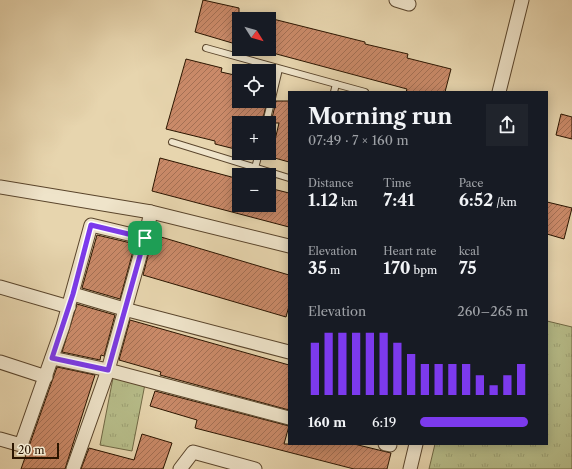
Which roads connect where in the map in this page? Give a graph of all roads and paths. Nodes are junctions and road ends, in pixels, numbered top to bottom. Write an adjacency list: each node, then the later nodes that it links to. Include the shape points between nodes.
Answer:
1 (396, 0): 3 (street)
2 (522, 0): 9 (street)
3 (409, 4)
4 (206, 48): 5 (lane)
5 (279, 69): 6 (lane); 10 (lane)
6 (336, 84): 7 (lane); 8 (lane)
7 (334, 91)
8 (361, 91)
9 (499, 91)
10 (268, 116)
11 (172, 142): 13 (lane)
12 (257, 160): 13 (lane)
13 (255, 168)
14 (276, 174): 15 (lane)
15 (288, 178)
16 (0, 187): 17 (street)
17 (151, 212): 18 (street); 19 (street)
18 (145, 238): 21 (street, via 91,225); 23 (street)
19 (288, 246)
20 (0, 288): 22 (street)
21 (73, 294): 22 (street); 23 (street)
22 (69, 307): 25 (street)
23 (124, 309): 24 (street); 27 (street)
24 (288, 352)
25 (52, 358): 27 (street); 28 (street)
26 (0, 362): 28 (street)
27 (108, 370): 29 (street); 32 (street)
28 (46, 377): 30 (street, via 21,445)
29 (288, 418)
30 (0, 439)
31 (416, 445): 35 (street)
32 (73, 469)
33 (180, 469): 34 (street, via 193,452)
34 (255, 469)
35 (410, 469)

